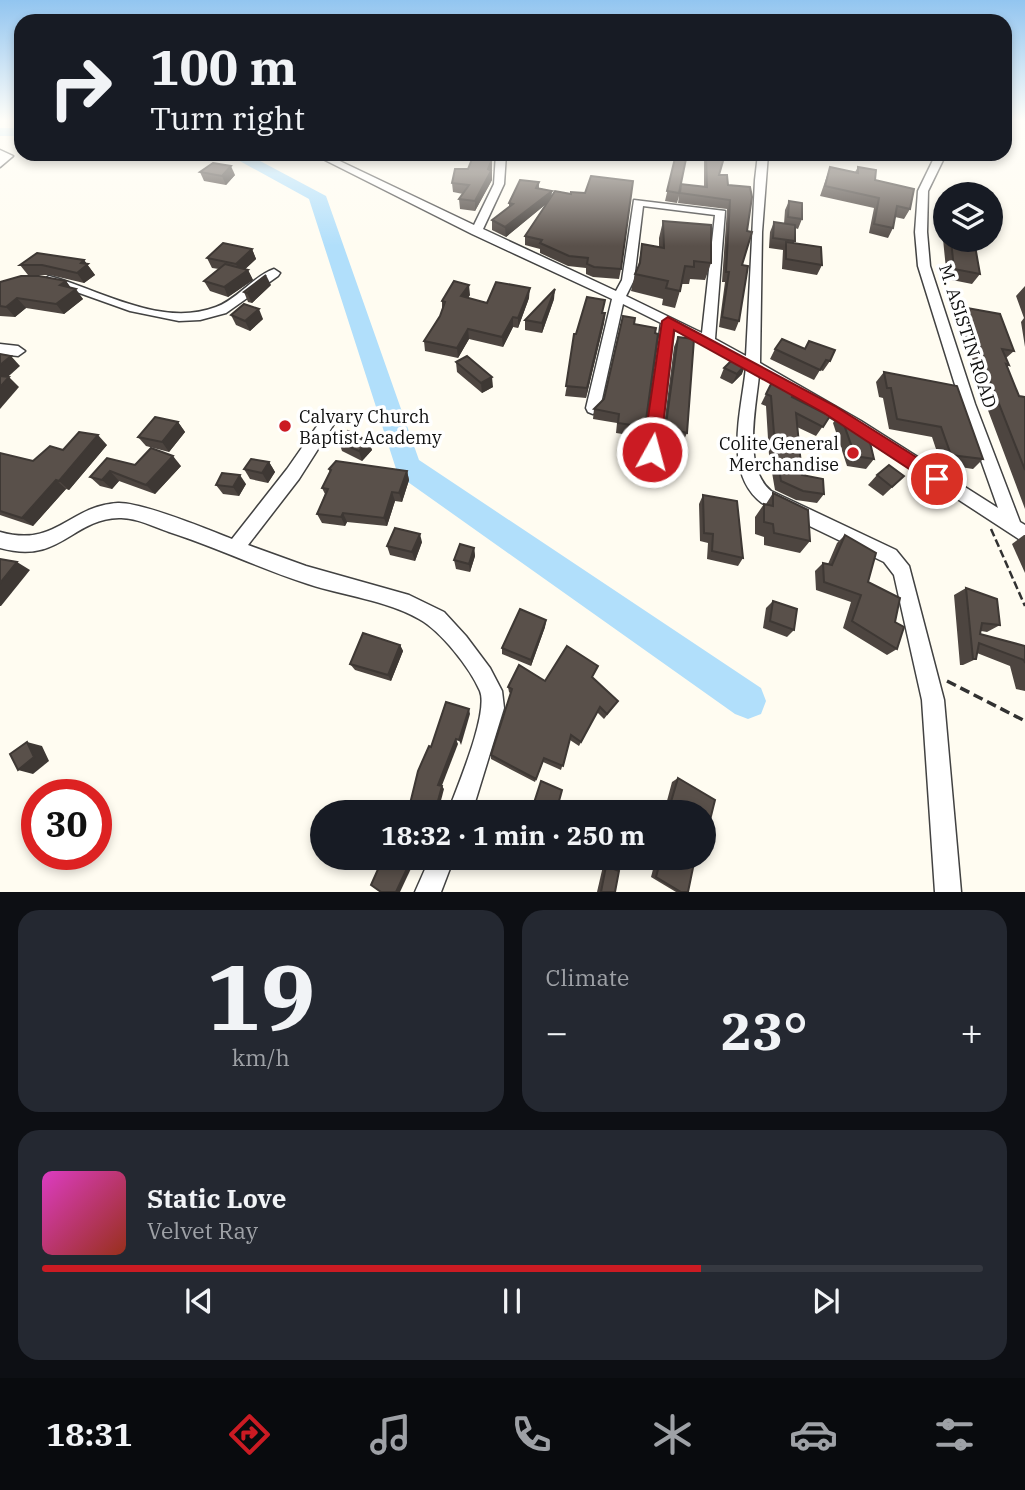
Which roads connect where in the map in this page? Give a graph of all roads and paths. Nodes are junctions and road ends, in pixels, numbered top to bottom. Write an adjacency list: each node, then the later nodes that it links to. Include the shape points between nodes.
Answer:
1 (335, 163): 5 (street)
2 (500, 163): 5 (street, via 499,184)
3 (762, 163): 13 (street)
4 (937, 163): 18 (street, M. ASISTIN ROAD, via 923,191 924,266 968,404)
5 (476, 232): 8 (street)
6 (274, 273): 7 (street, via 220,310 182,317)
7 (32, 278)
8 (618, 298): 9 (street); 10 (street, via 628,280 638,202 721,212); 14 (street)
9 (668, 321): 10 (street); 16 (street)
10 (708, 342): 13 (street)
11 (0, 349): 12 (street)
12 (18, 351)
13 (753, 365): 17 (street); 22 (street, via 747,416 751,481 768,498 895,561 906,584)
14 (593, 408)
15 (329, 420): 20 (street)
16 (652, 452)
17 (981, 507): 18 (street); 21 (path)
18 (1019, 531)
19 (0, 540): 20 (street, via 19,546 43,542 118,510)
20 (236, 547): 24 (street, via 298,572 399,602 429,614 450,632 493,700 493,713)
21 (1025, 606)
22 (927, 671): 23 (path); 27 (street)
23 (1025, 721)
24 (464, 800)
25 (437, 870): 26 (street)
26 (428, 891)
27 (948, 891)

